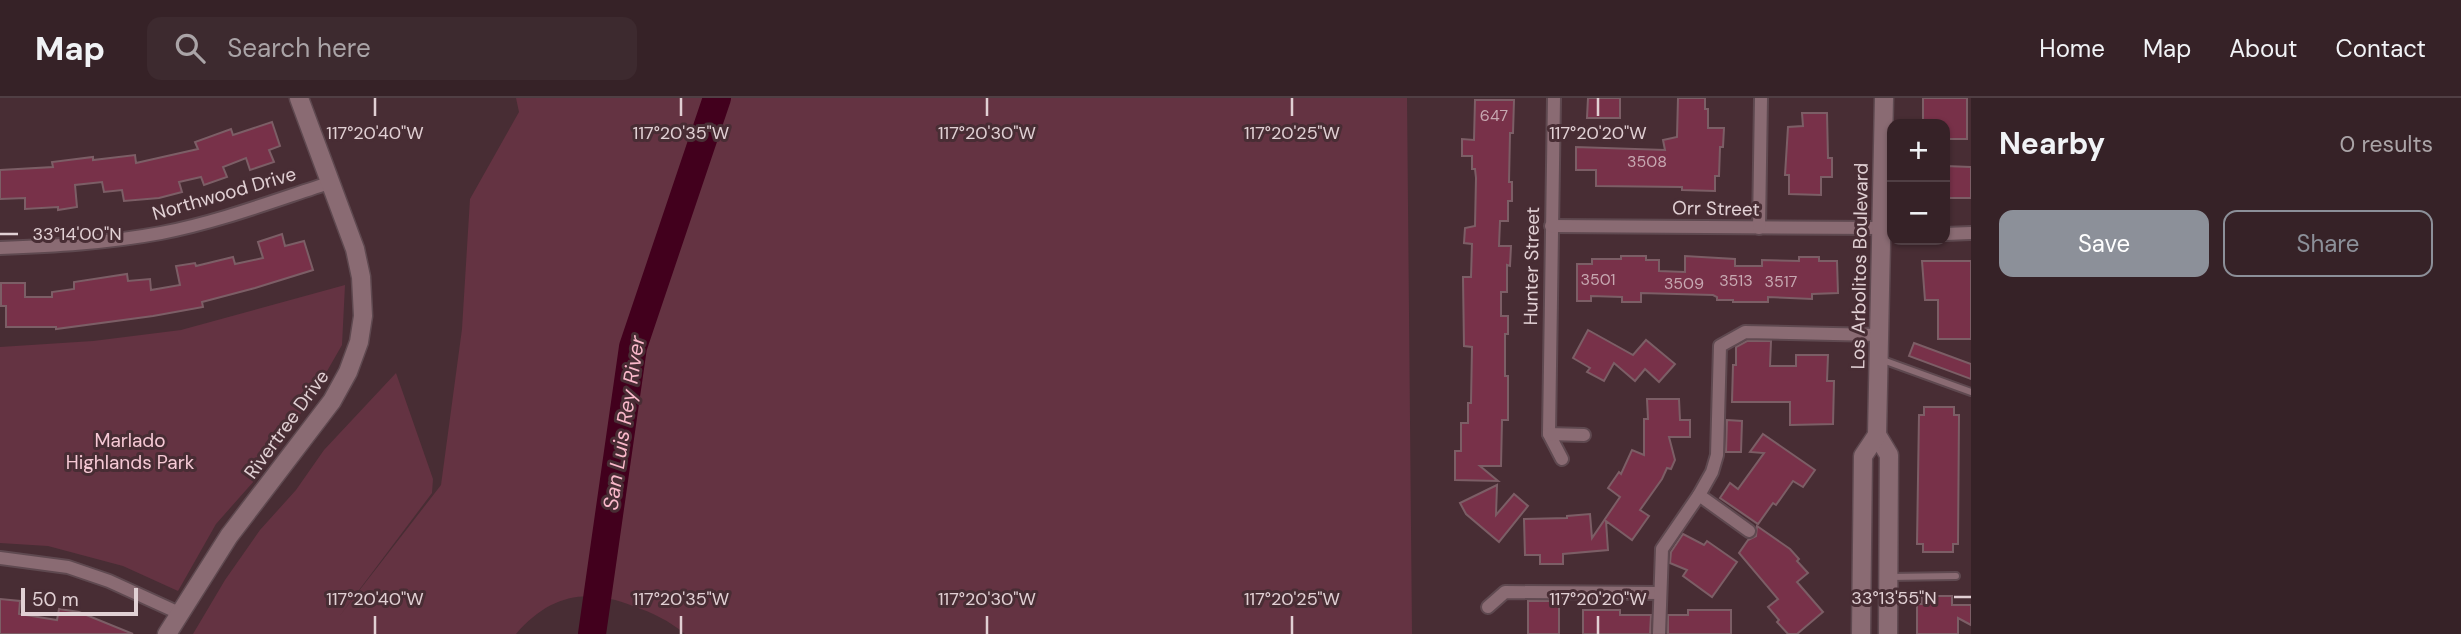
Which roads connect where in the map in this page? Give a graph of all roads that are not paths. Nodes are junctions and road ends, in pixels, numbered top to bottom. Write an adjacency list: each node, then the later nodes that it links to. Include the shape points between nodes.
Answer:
1 (299, 98): 5 (street, Rivertree Drive)
2 (1554, 98): 6 (street, Hunter Street)
3 (1761, 98): 7 (street)
4 (1884, 98): 8 (street, Los Arbolitos Boulevard)
5 (331, 182): 11 (street, Northwood Drive, via 164,233 93,244); 26 (street, Rivertree Drive, via 361,277 363,316 356,352 332,401 229,536)
6 (1551, 226): 7 (street, Orr Street); 15 (street, Hunter Street)
7 (1759, 228): 8 (street, Orr Street)
8 (1885, 232): 12 (street, Los Arbolitos Boulevard)
9 (1971, 233): 10 (street)
10 (1950, 234)
11 (0, 248)
12 (1878, 335): 13 (street, Los Arbolitos Boulevard); 19 (street, via 1745,331 1720,346 1717,455)
13 (1878, 358): 14 (lane); 17 (street, Los Arbolitos Boulevard)
14 (1971, 392)
15 (1549, 435): 16 (street); 18 (street)
16 (1584, 435)
17 (1877, 435): 23 (street, Los Arbolitos Boulevard, via 1889,455); 29 (street, Los Arbolitos Boulevard, via 1863,456)
18 (1562, 458)
19 (1699, 495): 20 (street); 24 (street, via 1662,549)
20 (1749, 531)
21 (0, 558): 26 (street, via 68,568)
22 (1956, 576): 23 (lane)
23 (1887, 577): 30 (street, Los Arbolitos Boulevard)
24 (1660, 593): 25 (street, via 1505,592); 28 (street)
25 (1488, 607)
26 (179, 613): 27 (street, Rivertree Drive)
27 (167, 634)
28 (1659, 634)
29 (1861, 634)
30 (1888, 634)

